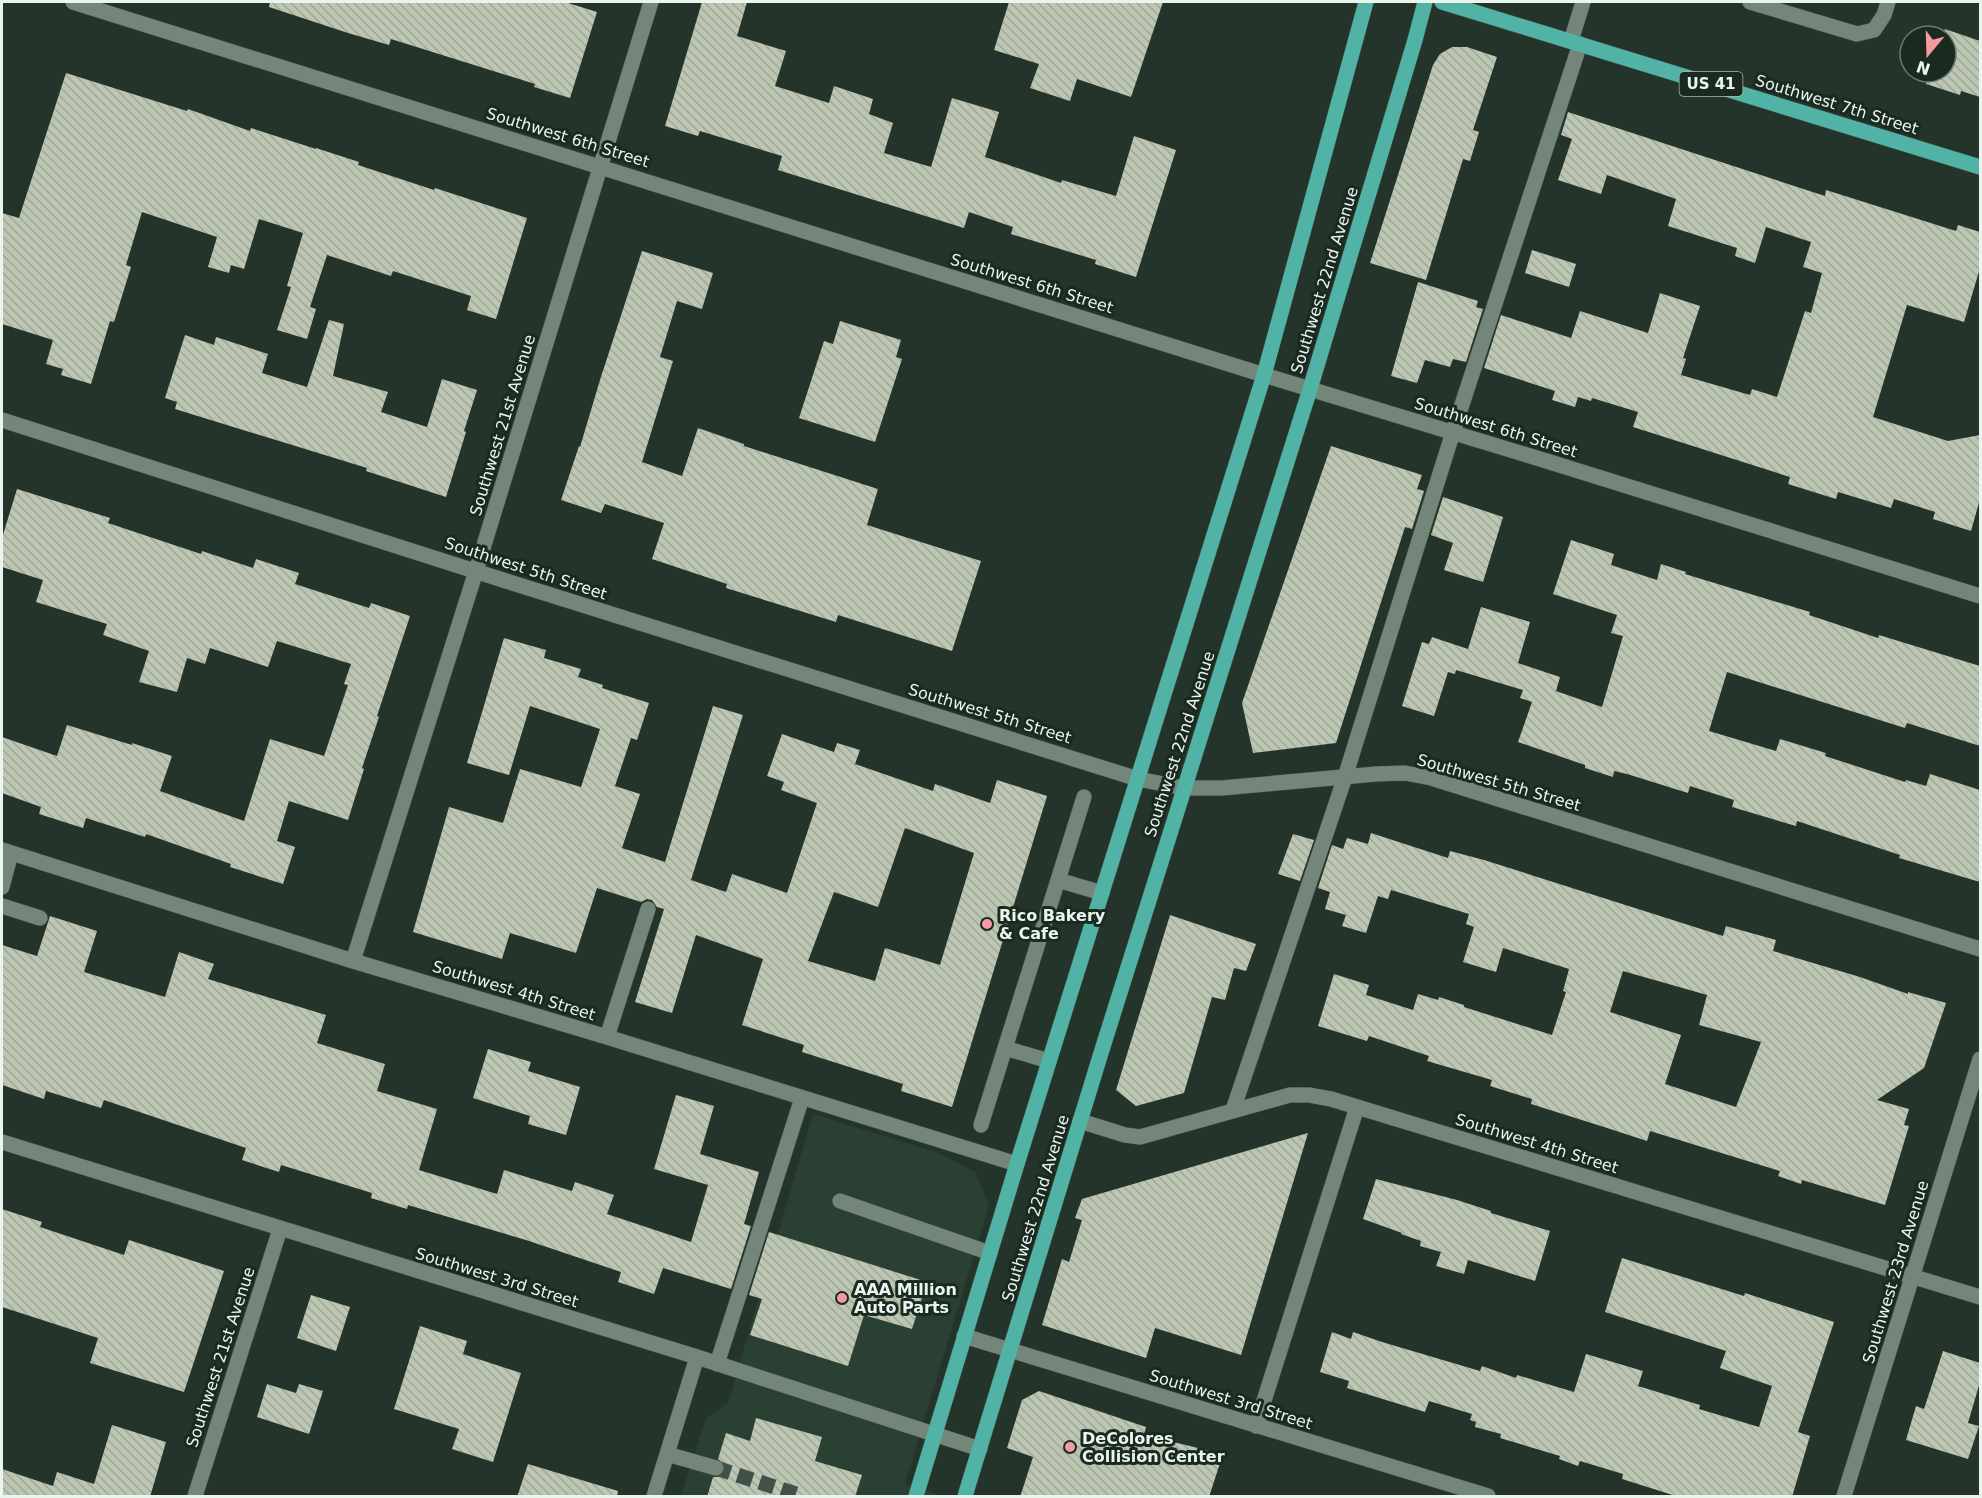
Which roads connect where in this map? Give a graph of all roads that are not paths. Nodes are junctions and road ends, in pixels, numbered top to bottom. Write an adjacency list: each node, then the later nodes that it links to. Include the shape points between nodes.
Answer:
1 (73, 2): 10 (street, Southwest 6th Street)
2 (651, 2): 10 (street, Southwest 21st Avenue)
3 (1366, 2): 12 (main road, Southwest 22nd Avenue)
4 (1425, 2): 13 (main road, Southwest 22nd Avenue)
5 (1442, 2): 9 (main road, Southwest 7th Street / US 41)
6 (1583, 2): 9 (street)
7 (1750, 2): 8 (street, via 1857,34 1874,30)
8 (1888, 2)
9 (1576, 42): 11 (main road, Southwest 7th Street / US 41); 15 (street)
10 (600, 165): 12 (street, Southwest 6th Street); 16 (street, Southwest 21st Avenue)
11 (1980, 167)
12 (1264, 375): 13 (street, Southwest 6th Street); 19 (main road, Southwest 22nd Avenue)
13 (1310, 389): 15 (street, Southwest 6th Street); 20 (main road, Southwest 22nd Avenue)
14 (2, 420): 16 (street, Southwest 5th Street)
15 (1453, 432): 17 (street, Southwest 6th Street); 18 (street)
16 (476, 571): 19 (street, Southwest 5th Street); 30 (street, Southwest 21st Avenue)
17 (1980, 596)
18 (1345, 777): 20 (street, Southwest 5th Street); 29 (street, Southwest 5th Street, via 1405,773 1431,778); 37 (street)
19 (1138, 779): 20 (street, Southwest 5th Street); 25 (main road, Southwest 22nd Avenue)
20 (1184, 788): 38 (main road, Southwest 22nd Avenue)
21 (1084, 797): 23 (street)
22 (6, 851): 24 (street); 30 (street, Southwest 4th Street)
23 (1058, 880): 25 (street); 32 (street)
24 (2, 886)
25 (1102, 893): 34 (main road, Southwest 22nd Avenue)
26 (2, 906): 28 (street)
27 (648, 909): 31 (street)
28 (40, 918)
29 (1980, 949)
30 (353, 961): 31 (street, Southwest 4th Street)
31 (607, 1037): 35 (street, Southwest 4th Street)
32 (1005, 1048): 34 (street); 39 (street)
33 (1980, 1059): 45 (street, Southwest 23rd Avenue)
34 (1049, 1061): 41 (main road, Southwest 22nd Avenue)
35 (802, 1098): 41 (street, Southwest 4th Street); 50 (street)
36 (1357, 1107): 37 (street, Southwest 4th Street, via 1309,1095 1290,1095); 45 (street, Southwest 4th Street); 51 (street)
37 (1233, 1110): 38 (street, Southwest 4th Street, via 1140,1137)
38 (1080, 1121): 48 (main road, Southwest 22nd Avenue)
39 (981, 1125)
40 (2, 1142): 43 (street, Southwest 3rd Street)
41 (1017, 1164): 44 (main road, Southwest 22nd Avenue)
42 (840, 1201): 44 (street)
43 (280, 1229): 49 (street, Southwest 3rd Street); 56 (street, Southwest 21st Avenue)
44 (990, 1253): 47 (main road, Southwest 22nd Avenue)
45 (1912, 1277): 46 (street, Southwest 4th Street); 61 (street, Southwest 23rd Avenue)
46 (1980, 1298)
47 (964, 1336): 48 (street, Southwest 3rd Street); 52 (main road, Southwest 22nd Avenue)
48 (1010, 1349): 51 (street, Southwest 3rd Street); 53 (main road, Southwest 22nd Avenue)
49 (697, 1358): 50 (street, Southwest 3rd Street); 54 (street)
50 (717, 1364): 52 (street, Southwest 3rd Street)
51 (1256, 1426): 60 (street, Southwest 3rd Street)
52 (935, 1433): 53 (street, Southwest 3rd Street); 58 (main road, Southwest 22nd Avenue)
53 (980, 1449): 59 (main road, Southwest 22nd Avenue)
54 (667, 1454): 55 (street); 57 (street)
55 (716, 1468)
56 (195, 1497)
57 (654, 1497)
58 (916, 1497)
59 (965, 1497)
60 (1488, 1497)
61 (1844, 1497)

